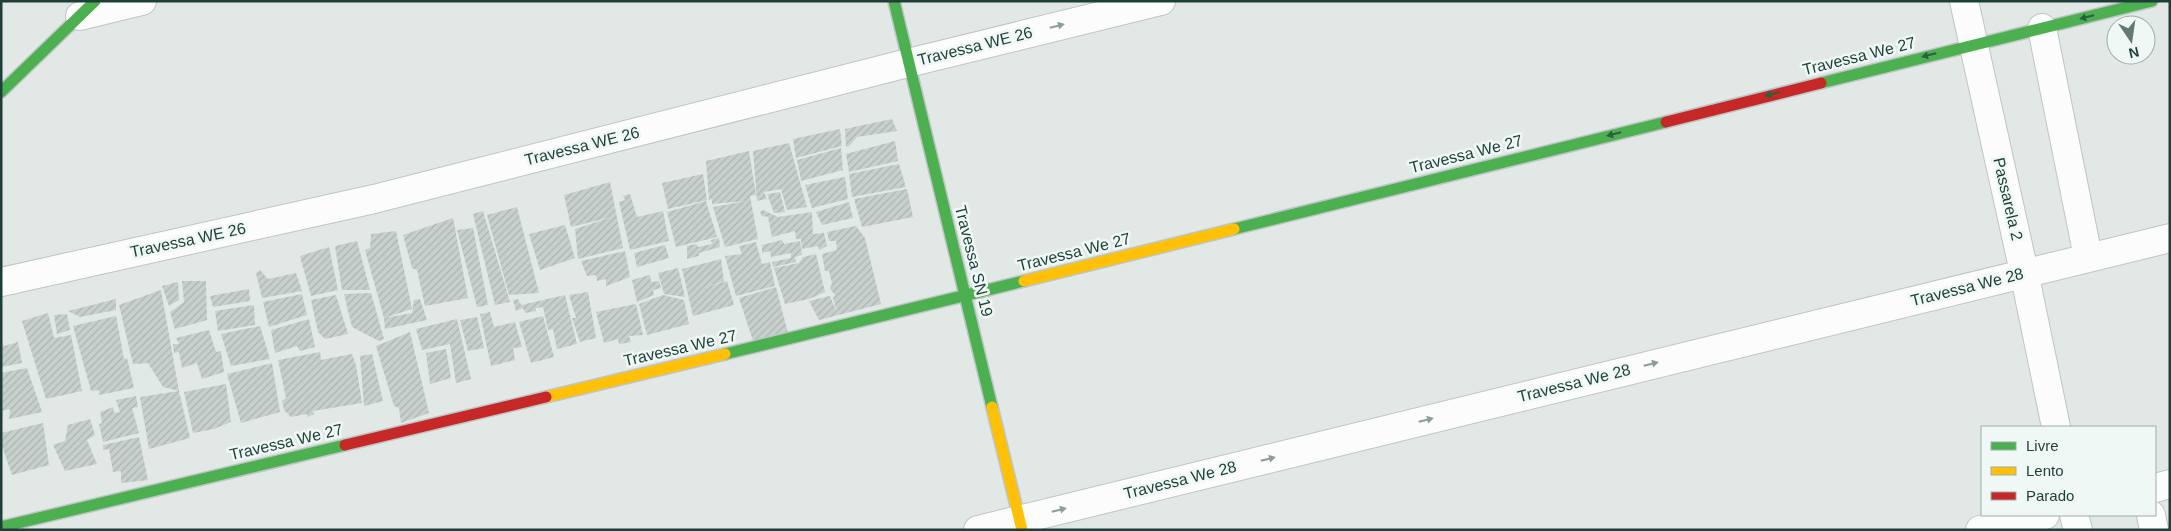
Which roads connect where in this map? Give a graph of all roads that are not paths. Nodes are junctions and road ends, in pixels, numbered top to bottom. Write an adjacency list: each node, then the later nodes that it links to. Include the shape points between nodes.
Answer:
1 (142, 1): 6 (street)
2 (894, 1): 9 (street, Travessa SN 19)
3 (1161, 1): 9 (street, Travessa WE 26, one-way to 3)
4 (1964, 1): 8 (street, Passarela 2)
5 (2152, 1): 7 (street, Travessa We 27, one-way to 7)
6 (87, 9): 10 (street)
7 (2042, 28): 8 (street, Travessa We 27); 12 (street)
8 (1973, 44): 13 (street, Passarela 2); 15 (street, Travessa We 27, one-way to 15)
9 (908, 63): 14 (street, Travessa WE 26, via 374,199); 15 (street, Travessa SN 19)
10 (1, 92)
11 (2170, 238): 12 (street, Travessa We 28)
12 (2088, 257): 13 (street, Travessa We 28)
13 (2024, 272): 16 (street, Passarela 2); 22 (street, Travessa We 28, one-way to 13)
14 (1, 282)
15 (966, 296): 22 (street, Travessa SN 19); 23 (street, Travessa We 27)
16 (2056, 426)
17 (2170, 484): 18 (street)
18 (2156, 488)
19 (2041, 516): 25 (street)
20 (2074, 516): 26 (street)
21 (2151, 516): 27 (street)
22 (1021, 525): 24 (street, Travessa We 28)
23 (1, 527)
24 (978, 530)
25 (1980, 530)
26 (2078, 530)
27 (2154, 530)

